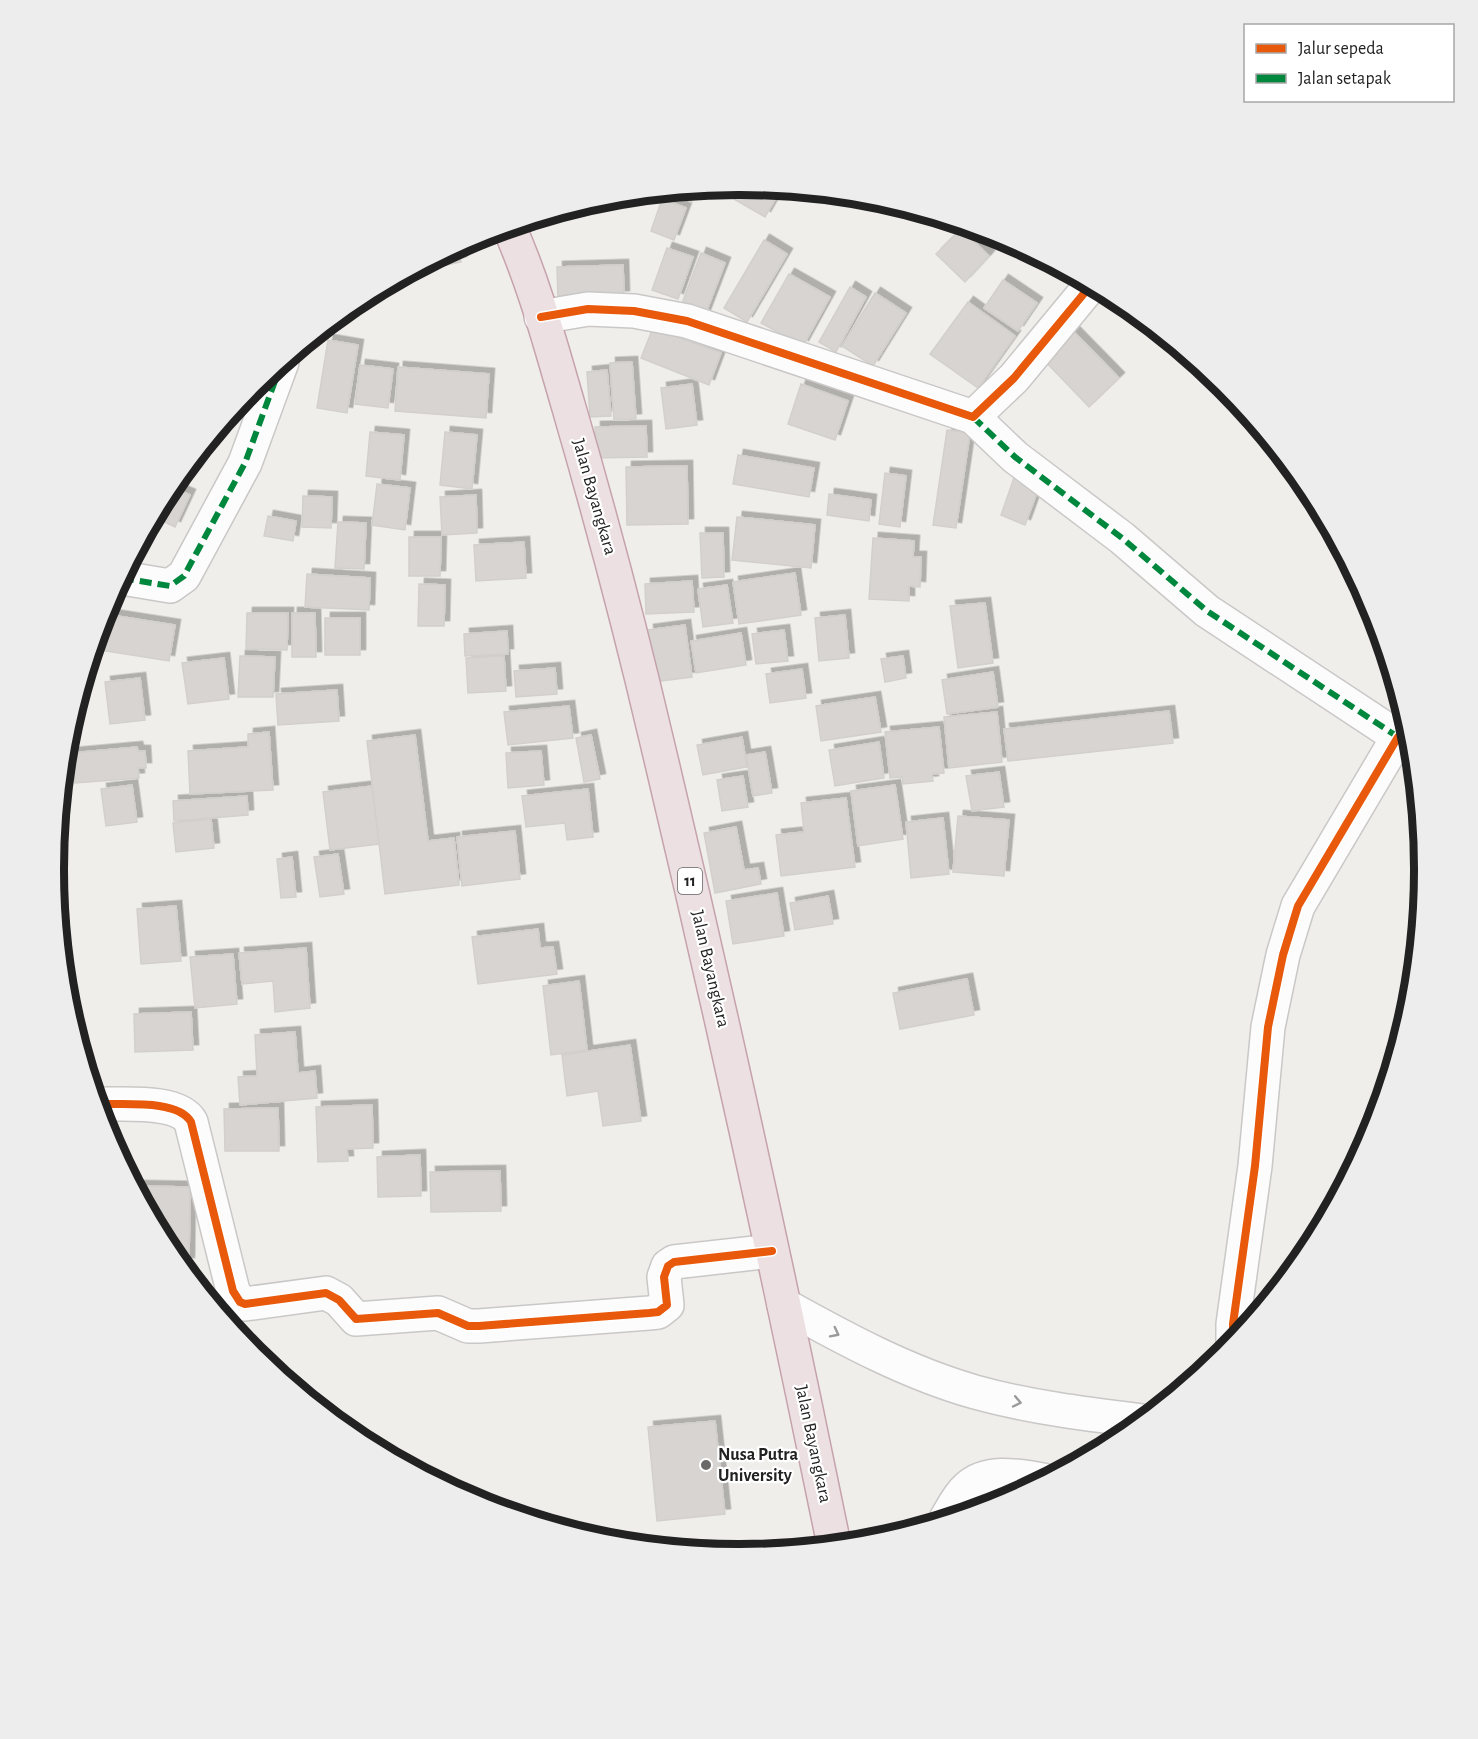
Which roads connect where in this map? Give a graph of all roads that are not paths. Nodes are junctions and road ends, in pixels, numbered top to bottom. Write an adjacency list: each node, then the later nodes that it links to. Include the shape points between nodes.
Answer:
1 (512, 235): 3 (highway, Jalan Bayangkara / 11)
2 (1086, 291): 5 (street, via 1014,378)
3 (542, 317): 5 (street, via 588,309 634,311 687,321); 10 (highway, Jalan Bayangkara / 11, via 634,646)
4 (275, 380): 6 (street, via 245,463 184,576 170,586)
5 (973, 417): 7 (street, via 1015,457 1122,538 1207,611)
6 (130, 579)
7 (1399, 730)
8 (1401, 736): 12 (street, via 1298,906 1283,955 1263,1069 1255,1166)
9 (107, 1104): 10 (street, via 166,1106 187,1114 233,1291 245,1304 326,1293 339,1300 356,1319 438,1313 468,1326 650,1313 667,1305 664,1276 674,1262)
10 (772, 1251): 11 (highway, Jalan Bayangkara / 11)
11 (784, 1305): 13 (street, one-way to 13, via 869,1350 974,1392); 16 (highway, Jalan Bayangkara / 11)
12 (1234, 1327)
13 (1130, 1419)
14 (1029, 1478): 15 (street, via 991,1476 967,1487)
15 (953, 1509)
16 (832, 1537)

